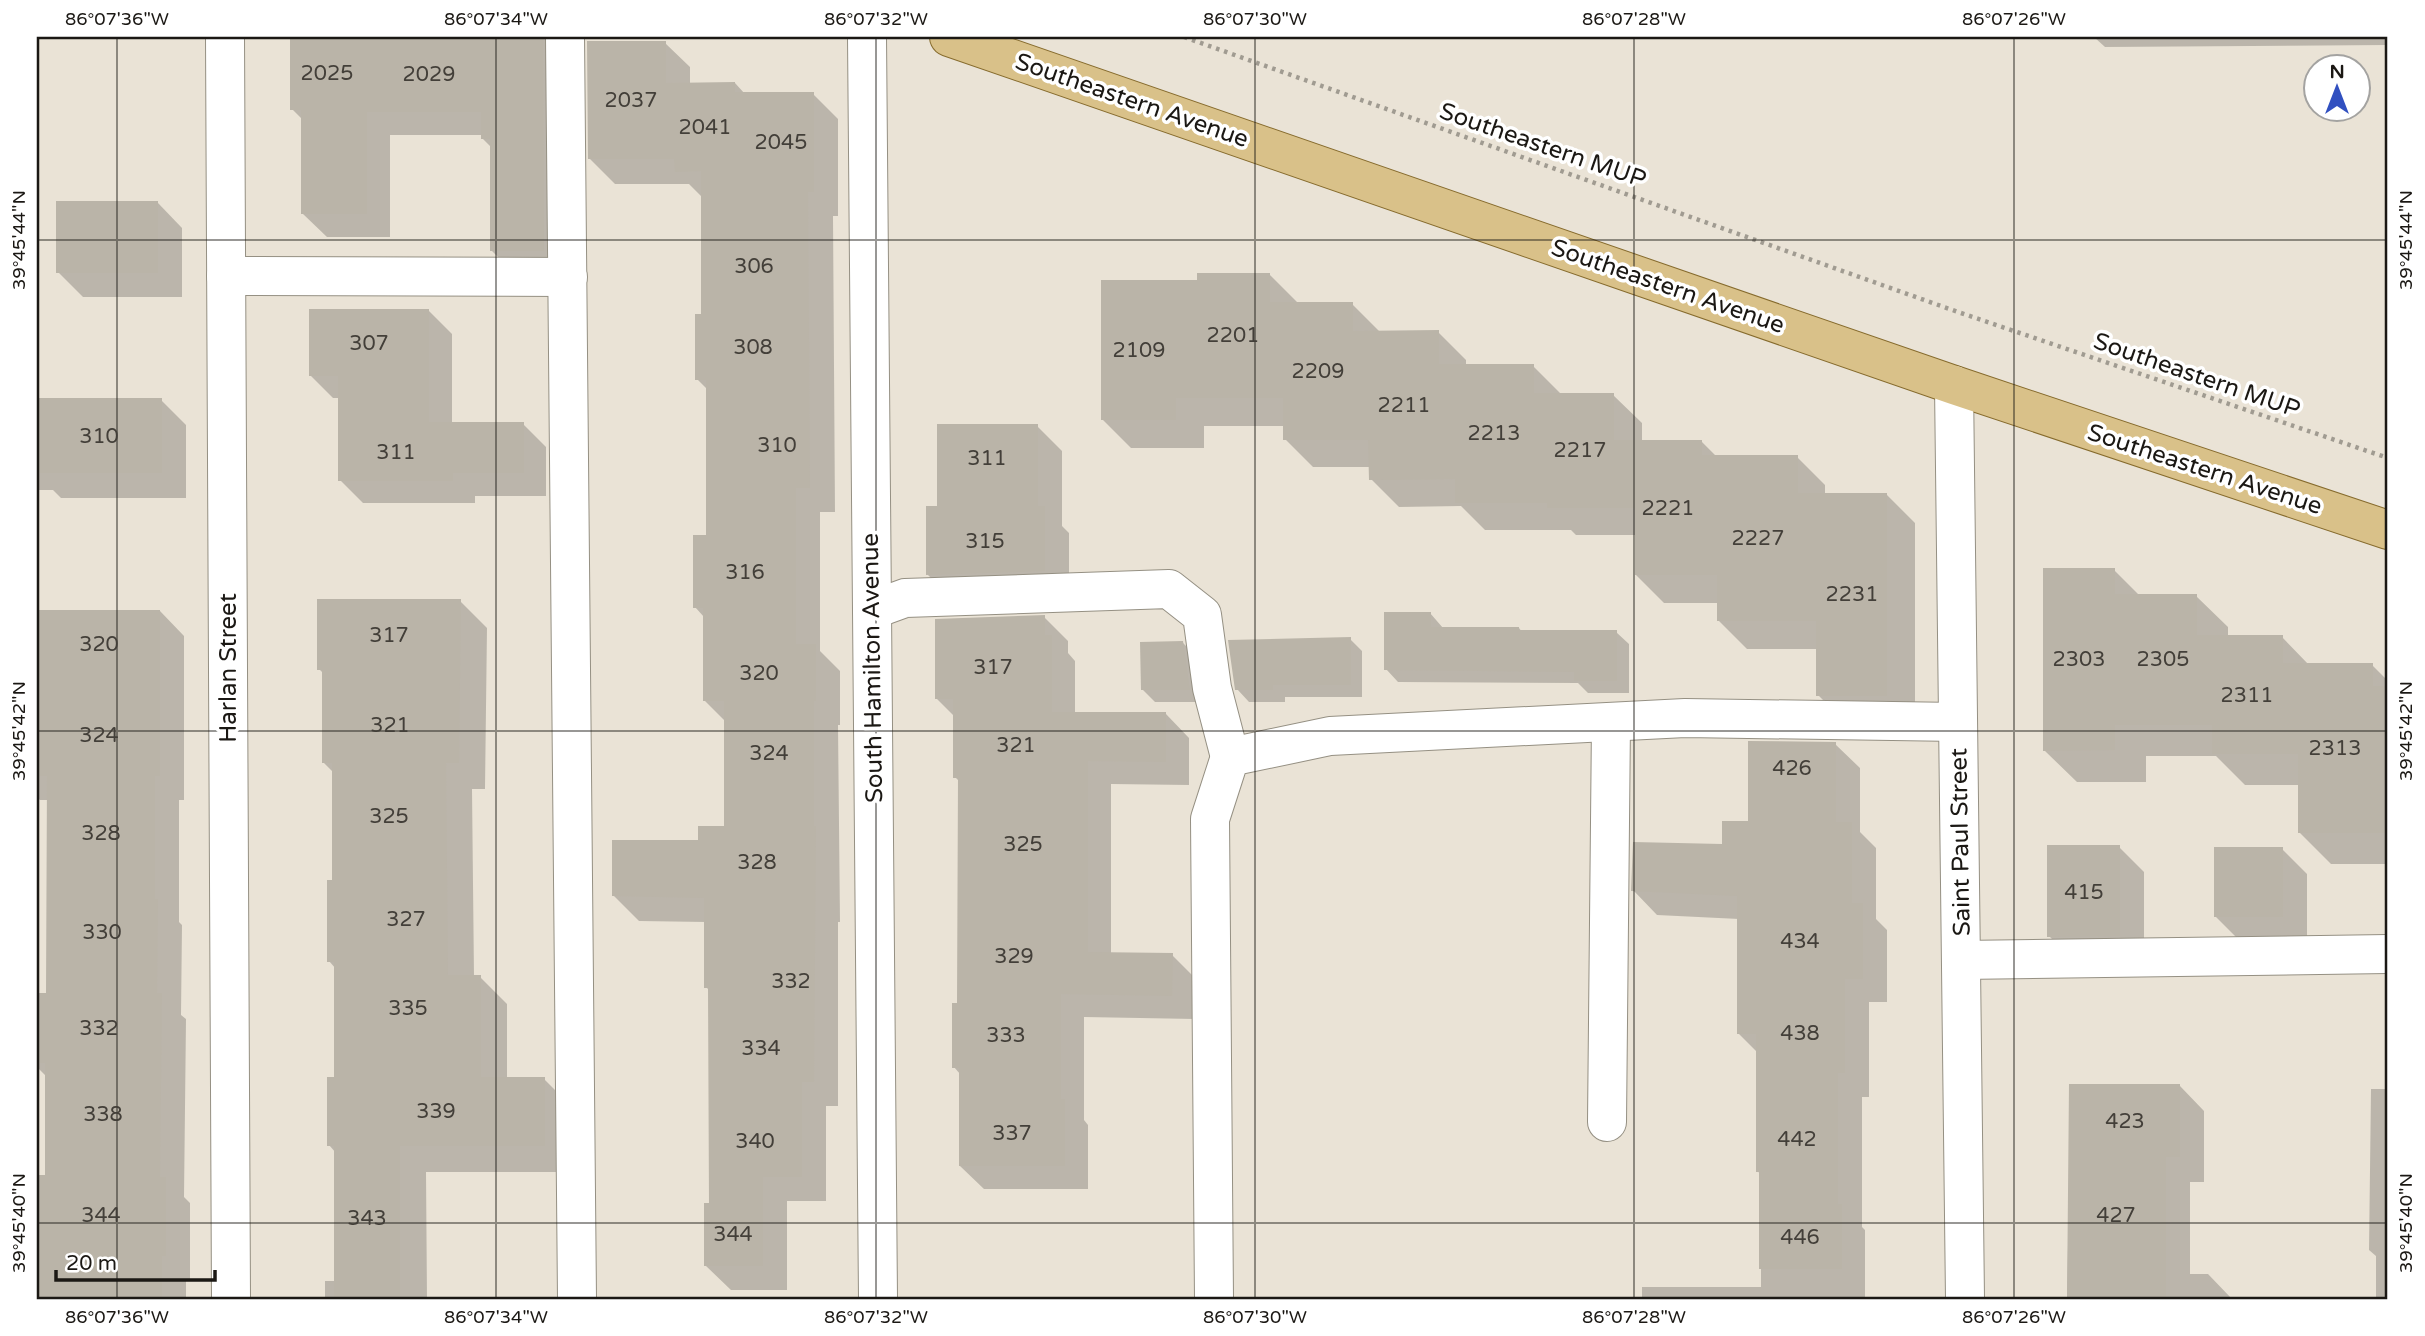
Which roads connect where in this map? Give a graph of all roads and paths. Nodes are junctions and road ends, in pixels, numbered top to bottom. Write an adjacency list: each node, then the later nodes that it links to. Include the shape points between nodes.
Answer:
1 (225, 37): 6 (street, Harlan Street)
2 (565, 37): 7 (street)
3 (867, 37): 11 (street, South Hamilton Avenue)
4 (949, 37): 8 (main road, Southeastern Avenue)
5 (1184, 37): 9 (path, Southeastern MUP, via 1994,325)
6 (226, 276): 7 (street); 18 (street, Harlan Street)
7 (568, 277): 19 (street)
8 (1954, 385): 10 (main road, Southeastern Avenue); 13 (street, Saint Paul Street)
9 (2388, 458)
10 (2388, 530)
11 (872, 610): 14 (street, via 905,598 1169,589 1202,615 1212,688); 20 (street, South Hamilton Avenue)
12 (1611, 722): 13 (street, via 1685,718); 14 (street, via 1330,736); 17 (street)
13 (1958, 722): 16 (street, Saint Paul Street)
14 (1230, 757): 21 (street, via 1210,819)
15 (2388, 954): 16 (street)
16 (1961, 960): 22 (street, Saint Paul Street)
17 (1607, 1122)
18 (231, 1299)
19 (577, 1299)
20 (878, 1299)
21 (1214, 1299)
22 (1965, 1299)

